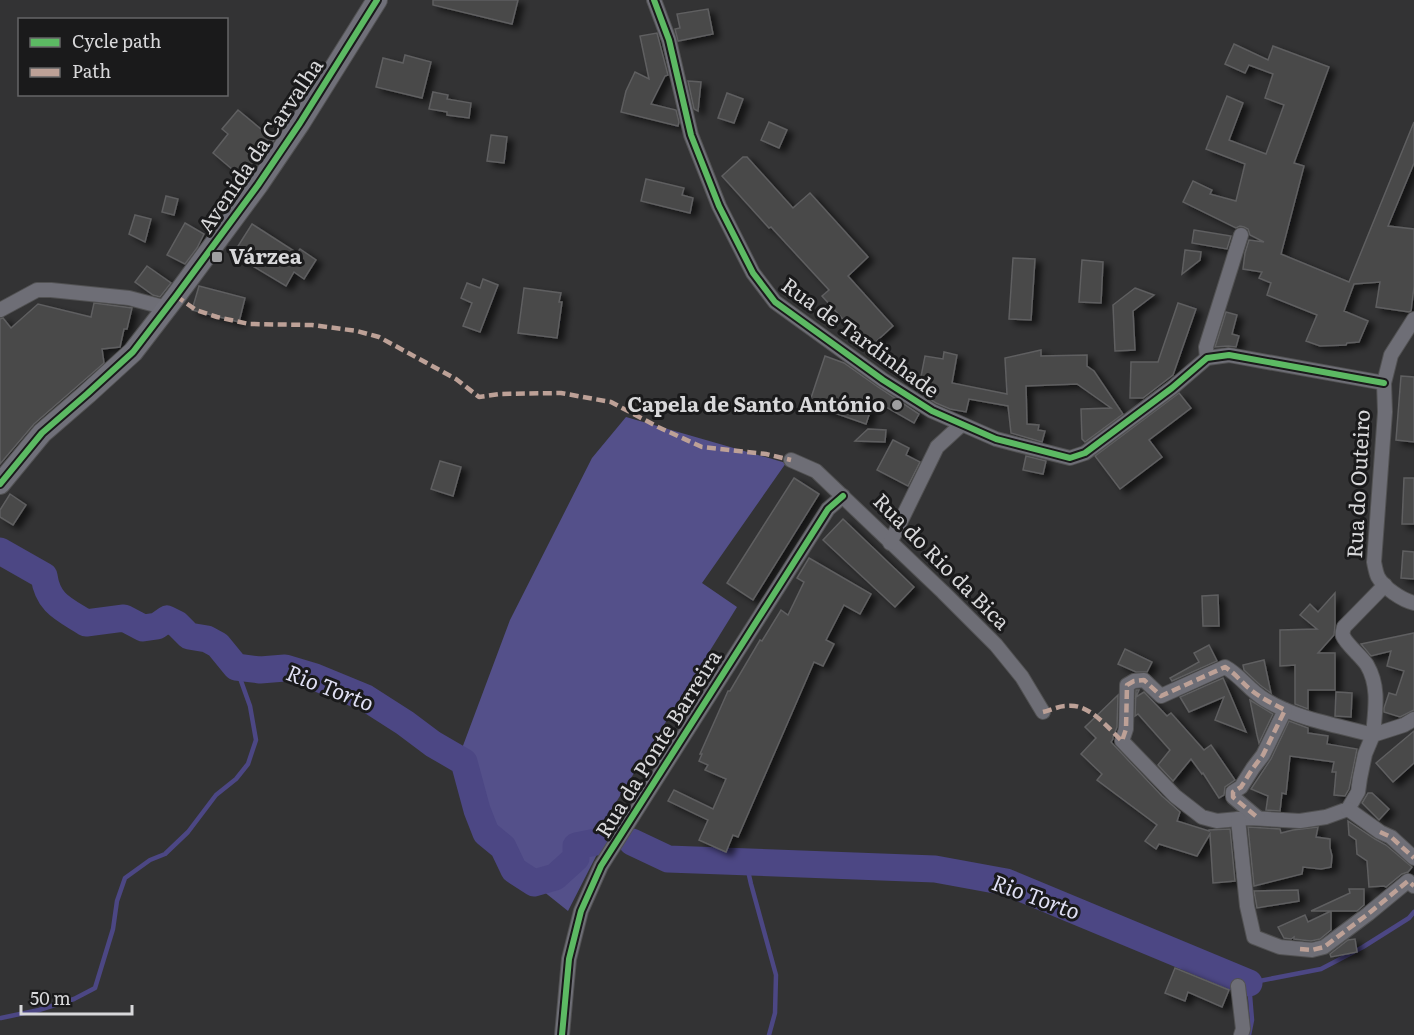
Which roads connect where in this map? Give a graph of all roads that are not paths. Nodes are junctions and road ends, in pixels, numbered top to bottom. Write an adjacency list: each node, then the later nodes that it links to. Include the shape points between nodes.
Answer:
1 (377, 0): 4 (street, Avenida da Carvalha, via 264,176)
2 (654, 0): 9 (street, Rua de Tardinhade, via 669,40 691,135 719,206 753,273 775,302 883,380)
3 (1241, 235): 7 (street, via 1206,347)
4 (167, 308): 5 (street, via 129,298 37,290); 11 (street, Avenida da Carvalha, via 132,352 42,433)
5 (0, 310)
6 (1414, 319): 8 (street, Rua do Outeiro, via 1391,355)
7 (1207, 358): 8 (street, via 1229,355); 9 (street, Rua de Tardinhade, via 1085,453 1070,458 996,439)
8 (1384, 383): 14 (street, Rua do Outeiro, via 1374,562)
9 (961, 425): 13 (street, via 937,447)
10 (791, 460): 12 (street, Rua do Rio da Bica, via 816,471)
11 (0, 484)
12 (843, 496): 13 (street, Rua do Rio da Bica); 26 (street, Rua da Ponte Barreira, via 828,509 602,866 581,911 569,959)
13 (890, 543): 17 (street, Rua do Rio da Bica, via 996,645)
14 (1385, 585): 15 (street, Rua do Outeiro); 19 (street, via 1342,633 1374,680)
15 (1414, 603)
16 (1285, 710): 19 (street); 21 (street, via 1263,755 1241,787 1233,792 1233,797); 22 (street, via 1264,700 1225,667 1161,696 1144,680 1127,685 1122,741 1174,796 1202,817 1217,821)
17 (1043, 712)
18 (1414, 719): 19 (street)
19 (1373, 735): 20 (street, via 1358,792)
20 (1348, 809): 21 (street, via 1300,821); 23 (street, via 1391,837)
21 (1258, 818): 22 (street)
22 (1238, 819): 24 (street, via 1254,937 1280,947 1324,947)
23 (1414, 858)
24 (1412, 881)
25 (1238, 986): 27 (street)
26 (562, 1035)
27 (1241, 1035)

